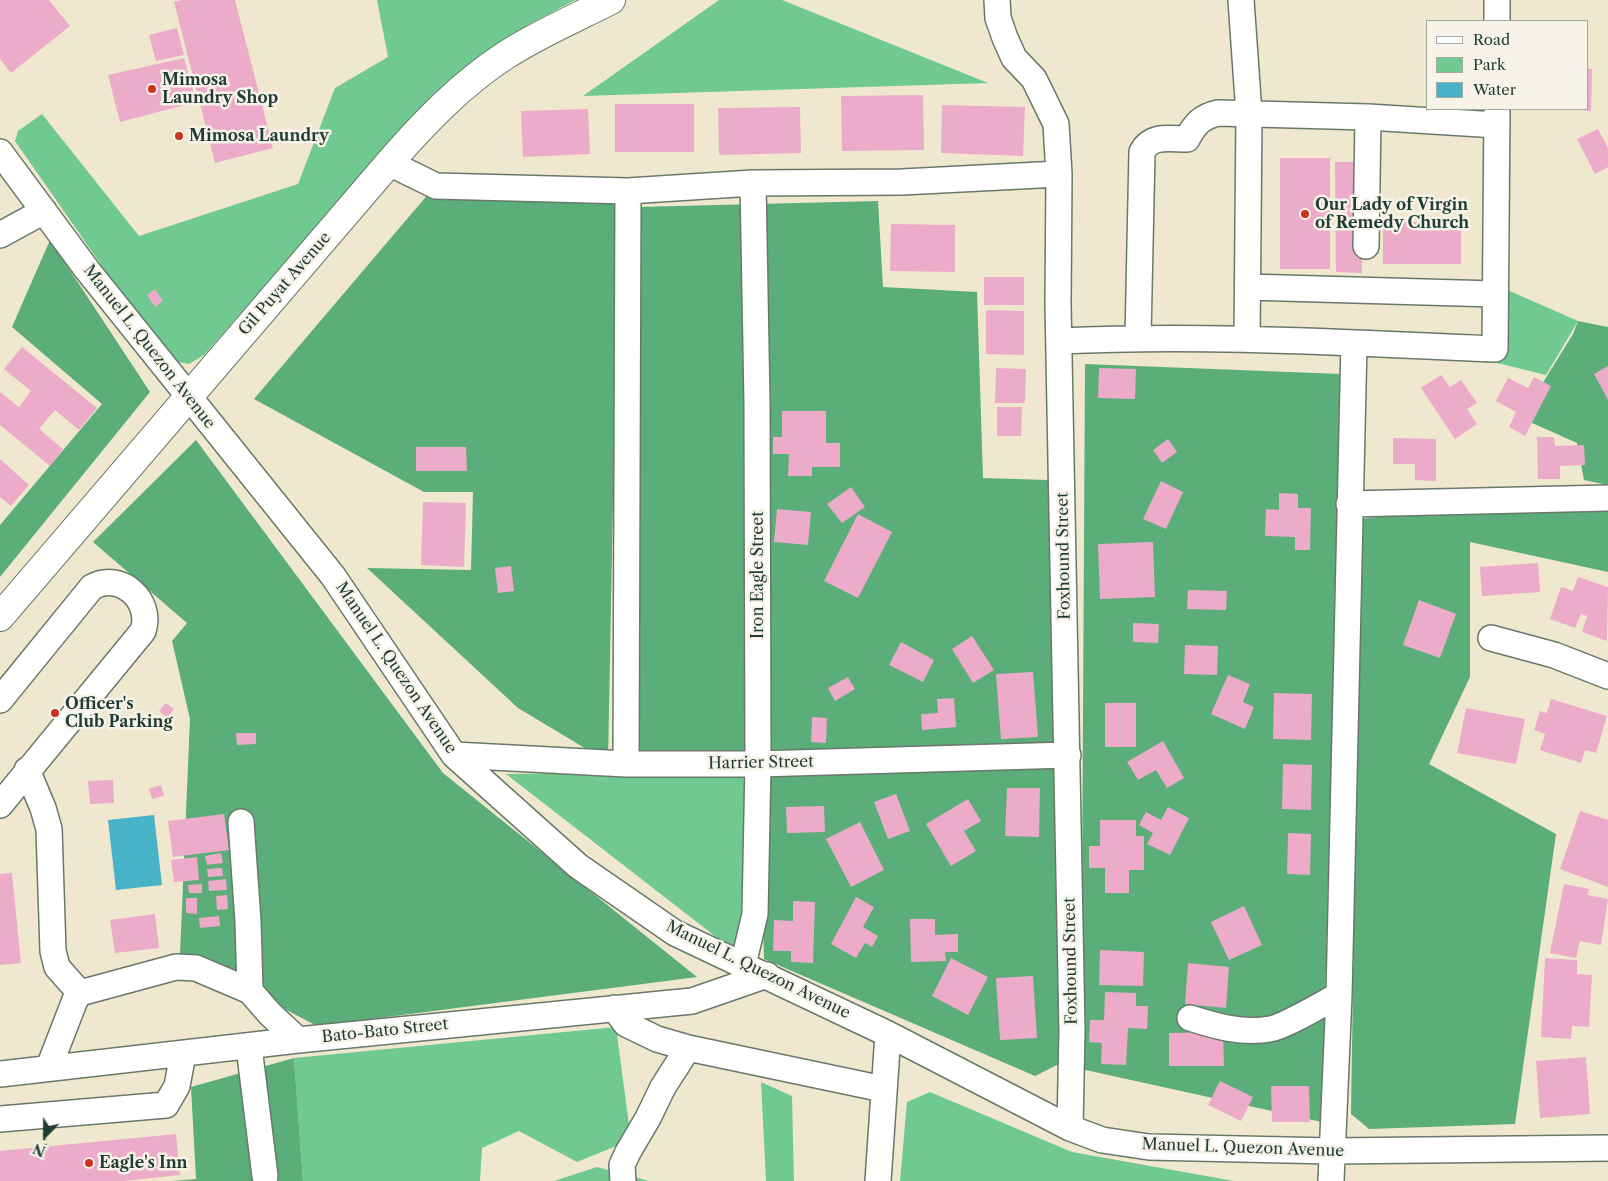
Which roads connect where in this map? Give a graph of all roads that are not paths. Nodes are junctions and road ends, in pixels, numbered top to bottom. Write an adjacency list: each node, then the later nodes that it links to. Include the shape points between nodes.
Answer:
1 (611, 0): 10 (main road, Gil Puyat Avenue, via 533,39 491,66 444,103)
2 (997, 0): 11 (street, Foxhound Street, via 998,18 1014,58 1034,79 1056,124)
3 (1241, 0): 6 (street)
4 (1497, 0): 5 (street)
5 (1497, 20)
6 (1249, 114): 7 (street); 17 (street); 19 (street, via 1205,116 1195,124 1187,139 1146,143 1142,152)
7 (1368, 117): 8 (street); 16 (street)
8 (1497, 117): 18 (street)
9 (0, 152): 14 (street, Manuel L. Quezon Avenue)
10 (389, 163): 13 (street, via 436,186); 23 (main road, Gil Puyat Avenue)
11 (1059, 174): 12 (street, via 902,182); 21 (street, Foxhound Street)
12 (753, 183): 13 (street); 33 (street, Iron Eagle Street)
13 (628, 191): 32 (street)
14 (44, 211): 15 (street); 23 (street, Manuel L. Quezon Avenue)
15 (0, 235)
16 (1366, 246)
17 (1248, 287): 18 (street); 20 (street)
18 (1495, 294): 22 (street, via 1495,349)
19 (1138, 337): 20 (street); 21 (street)
20 (1247, 338): 22 (street)
21 (1060, 341): 31 (street, Foxhound Street)
22 (1354, 343): 25 (street)
23 (188, 398): 26 (main road, Gil Puyat Avenue); 30 (street, Manuel L. Quezon Avenue, via 333,576)
24 (1608, 498): 25 (street)
25 (1349, 504): 43 (street)
26 (0, 617)
27 (1492, 638): 28 (street, via 1554,654)
28 (1608, 676)
29 (0, 700): 34 (street, via 92,587 102,581 126,586 146,610 143,631)
30 (454, 755): 32 (street, Harrier Street); 39 (street, Manuel L. Quezon Avenue, via 578,866 675,933)
31 (1068, 755): 33 (street, Harrier Street); 55 (street, Foxhound Street, via 1072,1030)
32 (626, 764): 33 (street, Harrier Street)
33 (758, 764): 39 (street, Iron Eagle Street, via 755,914)
34 (27, 770): 35 (street); 36 (street)
35 (0, 805)
36 (43, 808): 37 (street); 42 (street, via 49,829 53,951 57,967)
37 (0, 810)
38 (241, 822): 41 (street)
39 (743, 965): 40 (street, Manuel L. Quezon Avenue)
40 (767, 975): 44 (street, Bato-Bato Street, via 692,1001); 46 (street, Manuel L. Quezon Avenue)
41 (250, 991): 42 (street, via 196,968 176,967); 47 (street)
42 (80, 993): 51 (street, via 74,1000)
43 (1340, 995): 45 (street, via 1271,1029 1242,1030); 57 (street)
44 (614, 1008): 47 (street, Bato-Bato Street); 49 (street, via 626,1024 657,1039)
45 (1190, 1018)
46 (888, 1034): 53 (street); 55 (street, Manuel L. Quezon Avenue)
47 (298, 1040): 48 (street, Bato-Bato Street)
48 (249, 1047): 50 (street, Bato-Bato Street); 58 (street)
49 (688, 1048): 53 (street); 59 (street, via 628,1152 622,1165)
50 (183, 1054): 51 (street, Bato-Bato Street); 54 (street, via 177,1086 166,1105)
51 (49, 1067): 52 (street, Bato-Bato Street)
52 (0, 1074)
53 (883, 1089): 60 (street)
54 (0, 1119)
55 (1070, 1128): 57 (street, Manuel L. Quezon Avenue, via 1102,1140 1149,1147)
56 (1608, 1148): 57 (street, Manuel L. Quezon Avenue)
57 (1332, 1151): 61 (street)
58 (265, 1176)
59 (623, 1181)
60 (878, 1181)
61 (1331, 1181)

